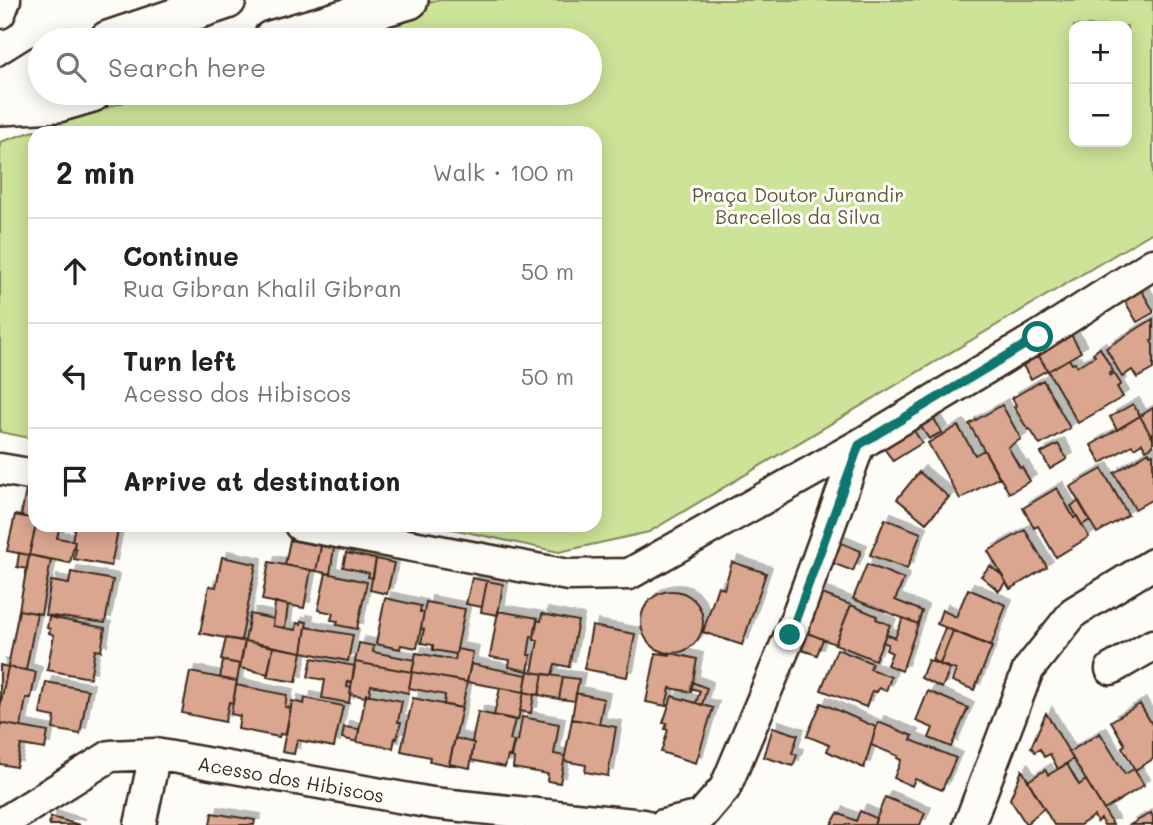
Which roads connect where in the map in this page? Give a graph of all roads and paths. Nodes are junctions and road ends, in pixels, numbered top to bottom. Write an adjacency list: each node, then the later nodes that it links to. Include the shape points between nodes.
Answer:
1 (5, 0): 4 (street)
2 (227, 0): 5 (street)
3 (408, 0): 6 (street)
4 (0, 13)
5 (144, 28)
6 (312, 28)
7 (28, 72): 8 (street)
8 (0, 90)
9 (28, 105): 10 (street)
10 (0, 106)
11 (1153, 264): 12 (street)
12 (859, 445): 15 (street, via 629,574 568,575); 24 (street, via 790,635 726,788 701,816)
13 (0, 469): 14 (street)
14 (28, 474)
15 (338, 532)
16 (1153, 564): 25 (street, via 1074,612 1028,670)
17 (1153, 645): 18 (street)
18 (1111, 668)
19 (155, 754): 20 (street, Acesso dos Hibiscos); 21 (street, Acesso dos Hibiscos, via 110,757); 22 (street)
20 (430, 814): 23 (street, Acesso dos Hibiscos)
21 (0, 825)
22 (140, 825)
23 (643, 825)
24 (663, 825)
25 (970, 825)

